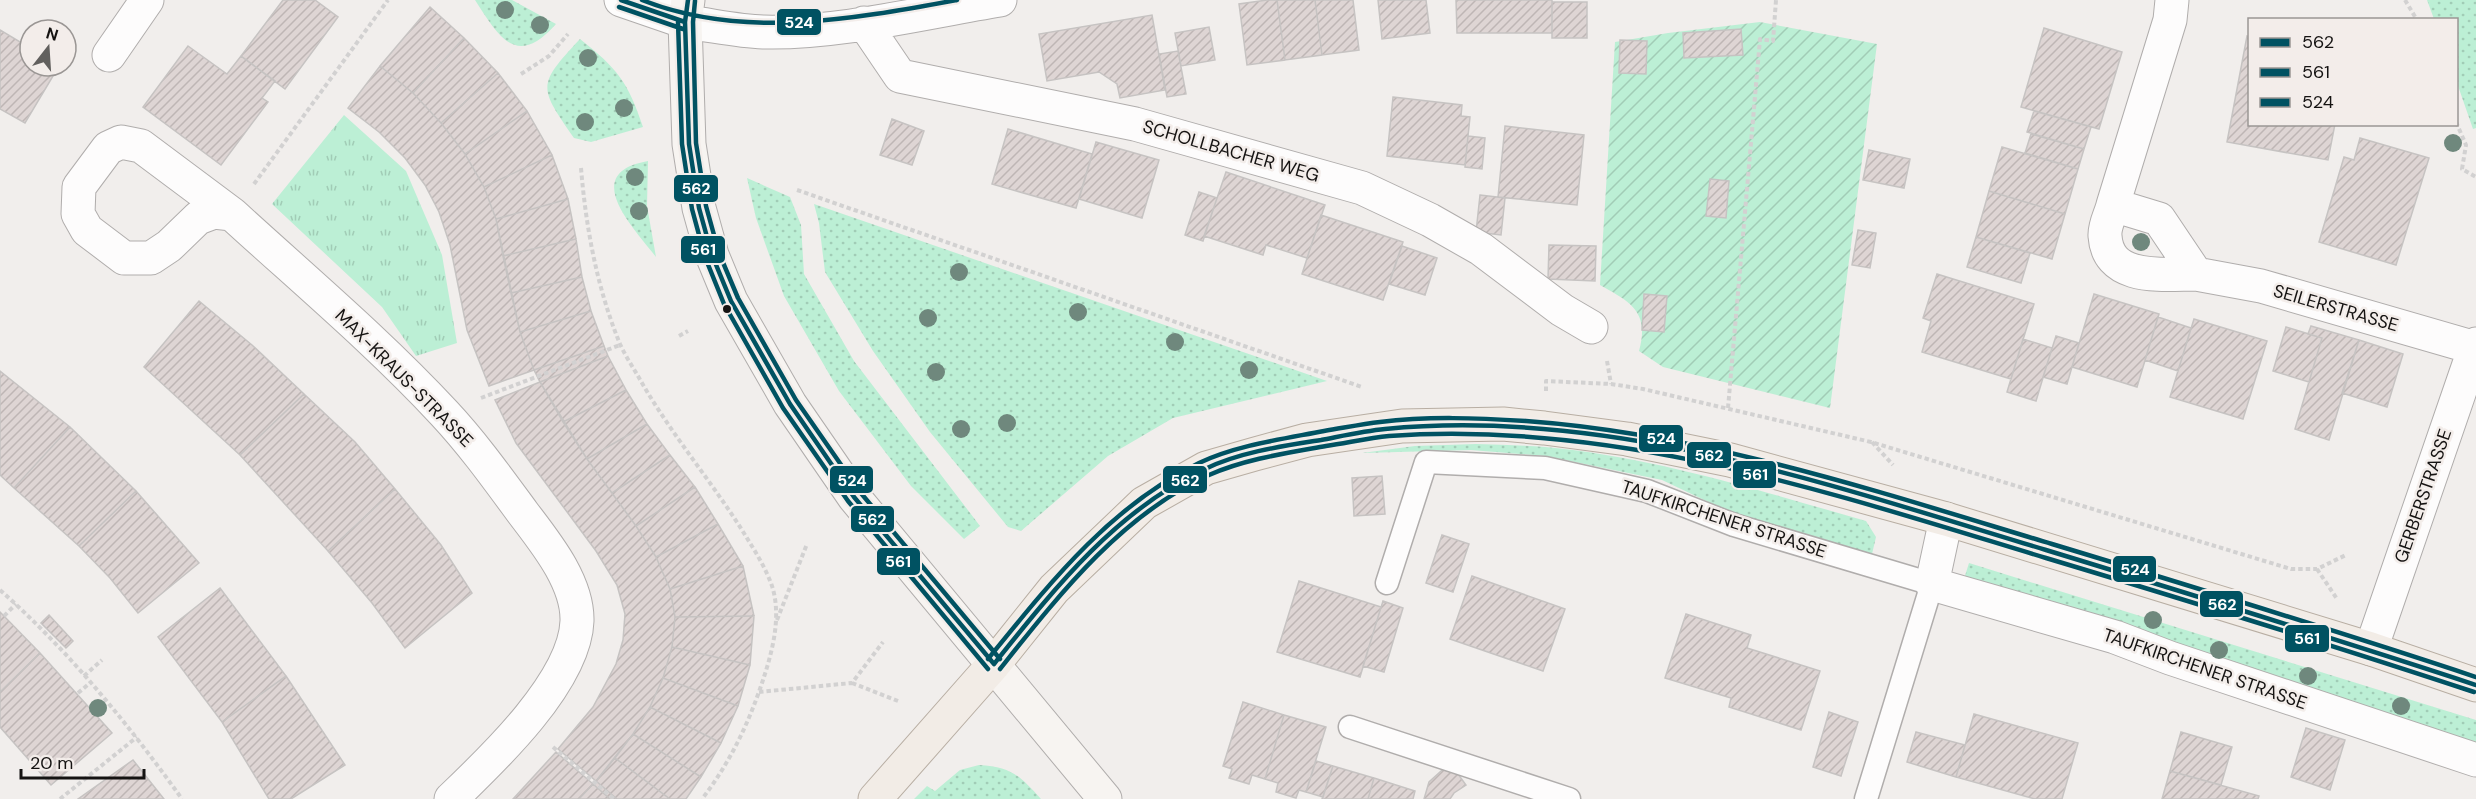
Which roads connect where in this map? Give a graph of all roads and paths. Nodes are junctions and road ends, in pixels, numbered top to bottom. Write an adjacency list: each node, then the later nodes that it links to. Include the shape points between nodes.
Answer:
1 (147, 0): 12 (street)
2 (388, 0): 19 (path)
3 (621, 0): 8 (street)
4 (1000, 0): 9 (street)
5 (1776, 0): 28 (path, via 1773,41 1760,39)
6 (2172, 0): 18 (street, SEILERSTRASSE, via 2170,20)
7 (2405, 0): 10 (path)
8 (687, 11): 9 (street, via 762,32); 42 (main road, via 689,144 699,208 731,301 790,404 854,497)
9 (856, 16): 21 (street, SCHOLLBACHER WEG, via 900,76 1135,124 1362,188 1481,249)
10 (2415, 18)
11 (568, 34): 13 (path, via 549,56)
12 (109, 55)
13 (521, 74)
14 (2458, 125): 16 (path, via 2466,145 2462,169)
15 (581, 168): 24 (path, via 596,267)
16 (2476, 177)
17 (797, 190): 27 (path)
18 (2114, 205): 20 (street, via 2158,219); 20 (street, SEILERSTRASSE, via 2104,234 2108,251 2122,268 2146,274)
19 (232, 214): 29 (street, MAX-KRAUS-STRASSE)
20 (2196, 274): 25 (street, SEILERSTRASSE, via 2261,286)
21 (1591, 327)
22 (688, 331): 23 (path)
23 (679, 336)
24 (620, 345): 29 (path); 38 (path, via 650,398 759,558 772,587)
25 (2475, 346): 40 (street, GERBERSTRASSE)
26 (1546, 381): 28 (path, via 1611,384)
27 (1362, 387)
28 (1728, 408): 32 (path, via 1871,442 2291,569 2317,569)
29 (444, 413): 50 (street, MAX-KRAUS-STRASSE, via 551,550 569,582 578,620 572,653)
30 (1946, 519): 34 (street); 40 (main road); 42 (main road, via 1730,460 1627,439 1503,424 1363,430 1307,440 1206,468 1144,503 1076,565)
31 (807, 544): 38 (path)
32 (2346, 555)
33 (1387, 583): 34 (lane, TAUFKIRCHENER STRASSE, via 1426,462 1545,468 1647,491 1734,525)
34 (1932, 584): 53 (street, TAUFKIRCHENER STRASSE, via 2115,637); 62 (lane)
35 (0, 591): 36 (path)
36 (16, 604): 37 (path); 43 (path)
37 (4, 616)
38 (777, 621): 47 (path)
39 (883, 642): 45 (path)
40 (2371, 649): 46 (main road)
41 (102, 660): 43 (path)
42 (994, 664): 59 (main road); 60 (main road)
43 (84, 676): 44 (path)
44 (90, 683): 48 (path); 52 (path)
45 (852, 683): 47 (path); 49 (path)
46 (2476, 685)
47 (759, 692): 58 (path, via 734,750)
48 (78, 693)
49 (898, 701)
50 (524, 722): 56 (street, MAX-KRAUS-STRASSE); 57 (path)
51 (1350, 727): 61 (lane, via 1464,770)
52 (137, 737): 54 (path); 55 (path)
53 (2476, 760)
54 (60, 799)
55 (182, 799)
56 (451, 799)
57 (614, 799)
58 (702, 799)
59 (875, 799)
60 (1105, 799)
61 (1569, 799)
62 (1866, 799)

